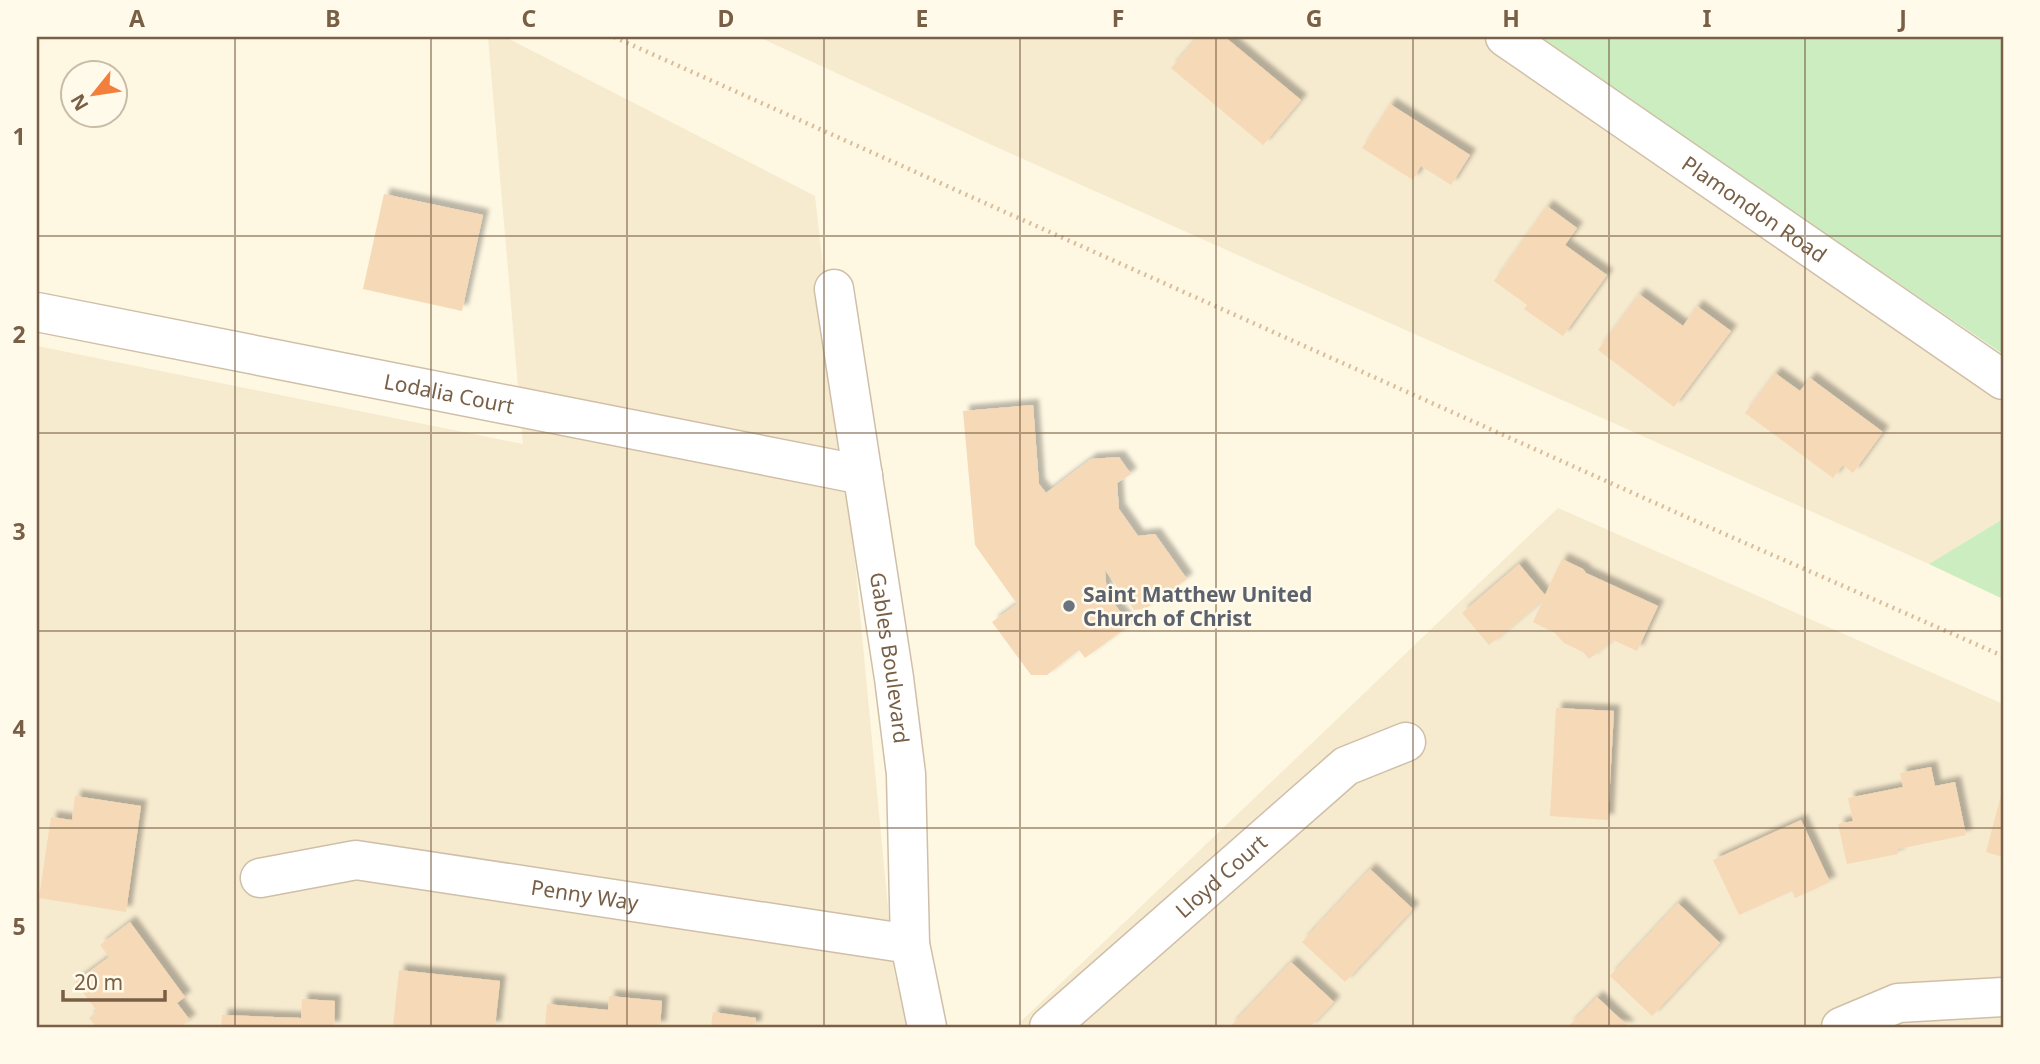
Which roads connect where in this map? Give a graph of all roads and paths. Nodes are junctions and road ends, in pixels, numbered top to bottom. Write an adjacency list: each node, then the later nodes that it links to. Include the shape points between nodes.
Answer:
1 (614, 37): 7 (path)
2 (1505, 37): 5 (street, Plamondon Road)
3 (834, 289): 6 (street, Gables Boulevard)
4 (37, 312): 6 (street, Lodalia Court)
5 (2003, 380)
6 (863, 475): 10 (street, Gables Boulevard, via 906,774)
7 (2003, 656)
8 (1406, 743): 13 (street, Lloyd Court, via 1346,766)
9 (260, 878): 10 (street, Penny Way, via 356,860)
10 (910, 944): 12 (street, Gables Boulevard)
11 (2003, 997): 14 (street, via 1898,1003)
12 (927, 1027)
13 (1049, 1027)
14 (1841, 1027)

